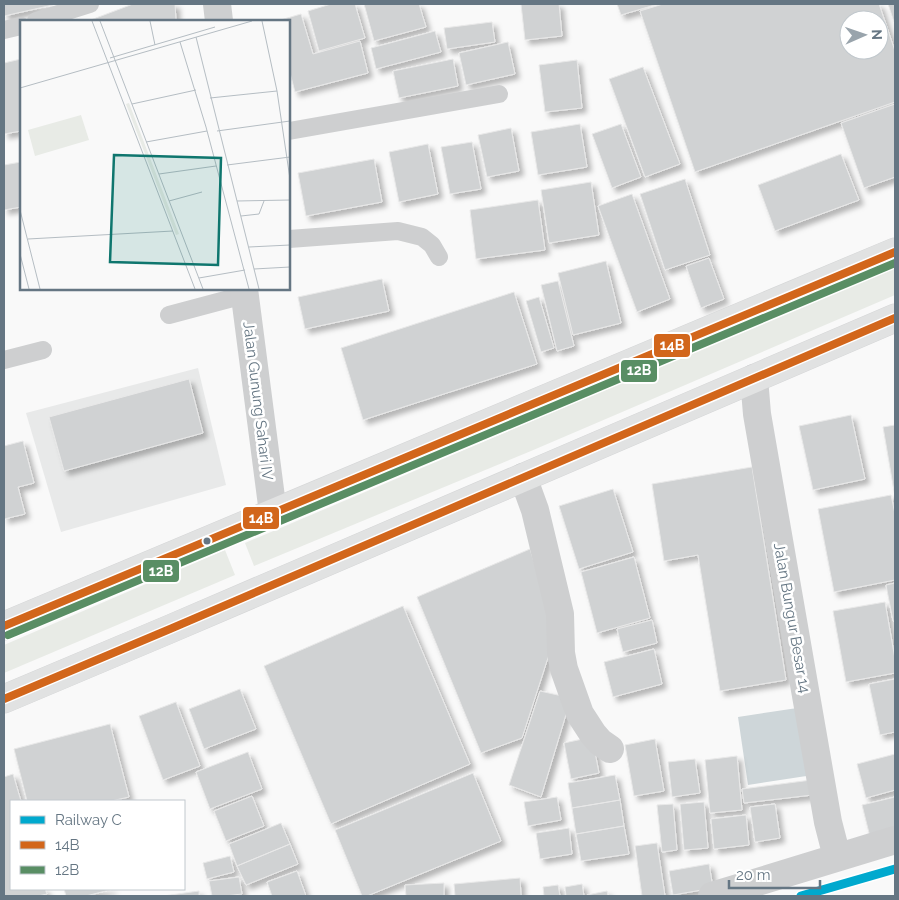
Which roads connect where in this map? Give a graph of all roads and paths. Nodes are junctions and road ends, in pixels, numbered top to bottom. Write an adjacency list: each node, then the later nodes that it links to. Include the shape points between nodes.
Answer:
1 (90, 4): 3 (lane)
2 (217, 4): 4 (street)
3 (39, 20)
4 (219, 20)
5 (20, 26): 6 (lane)
6 (4, 30)
7 (499, 94): 8 (lane)
8 (290, 131)
9 (290, 239): 11 (lane, via 398,231 422,238 432,245)
10 (895, 252): 19 (main road)
11 (439, 257)
12 (244, 292): 13 (lane); 19 (street, Jalan Gunung Sahari IV)
13 (170, 315)
14 (895, 318): 17 (main road)
15 (43, 350): 16 (lane)
16 (4, 360)
17 (754, 378): 18 (main road); 24 (street, Jalan Bungur Besar 14, via 757,414 826,812)
18 (523, 477): 21 (main road); 22 (street, via 535,510 560,614 564,669 580,714 593,734)
19 (273, 513): 20 (main road)
20 (4, 626)
21 (4, 698)
22 (610, 749)
23 (895, 840): 24 (street)
24 (837, 857): 25 (street)
25 (712, 896)

